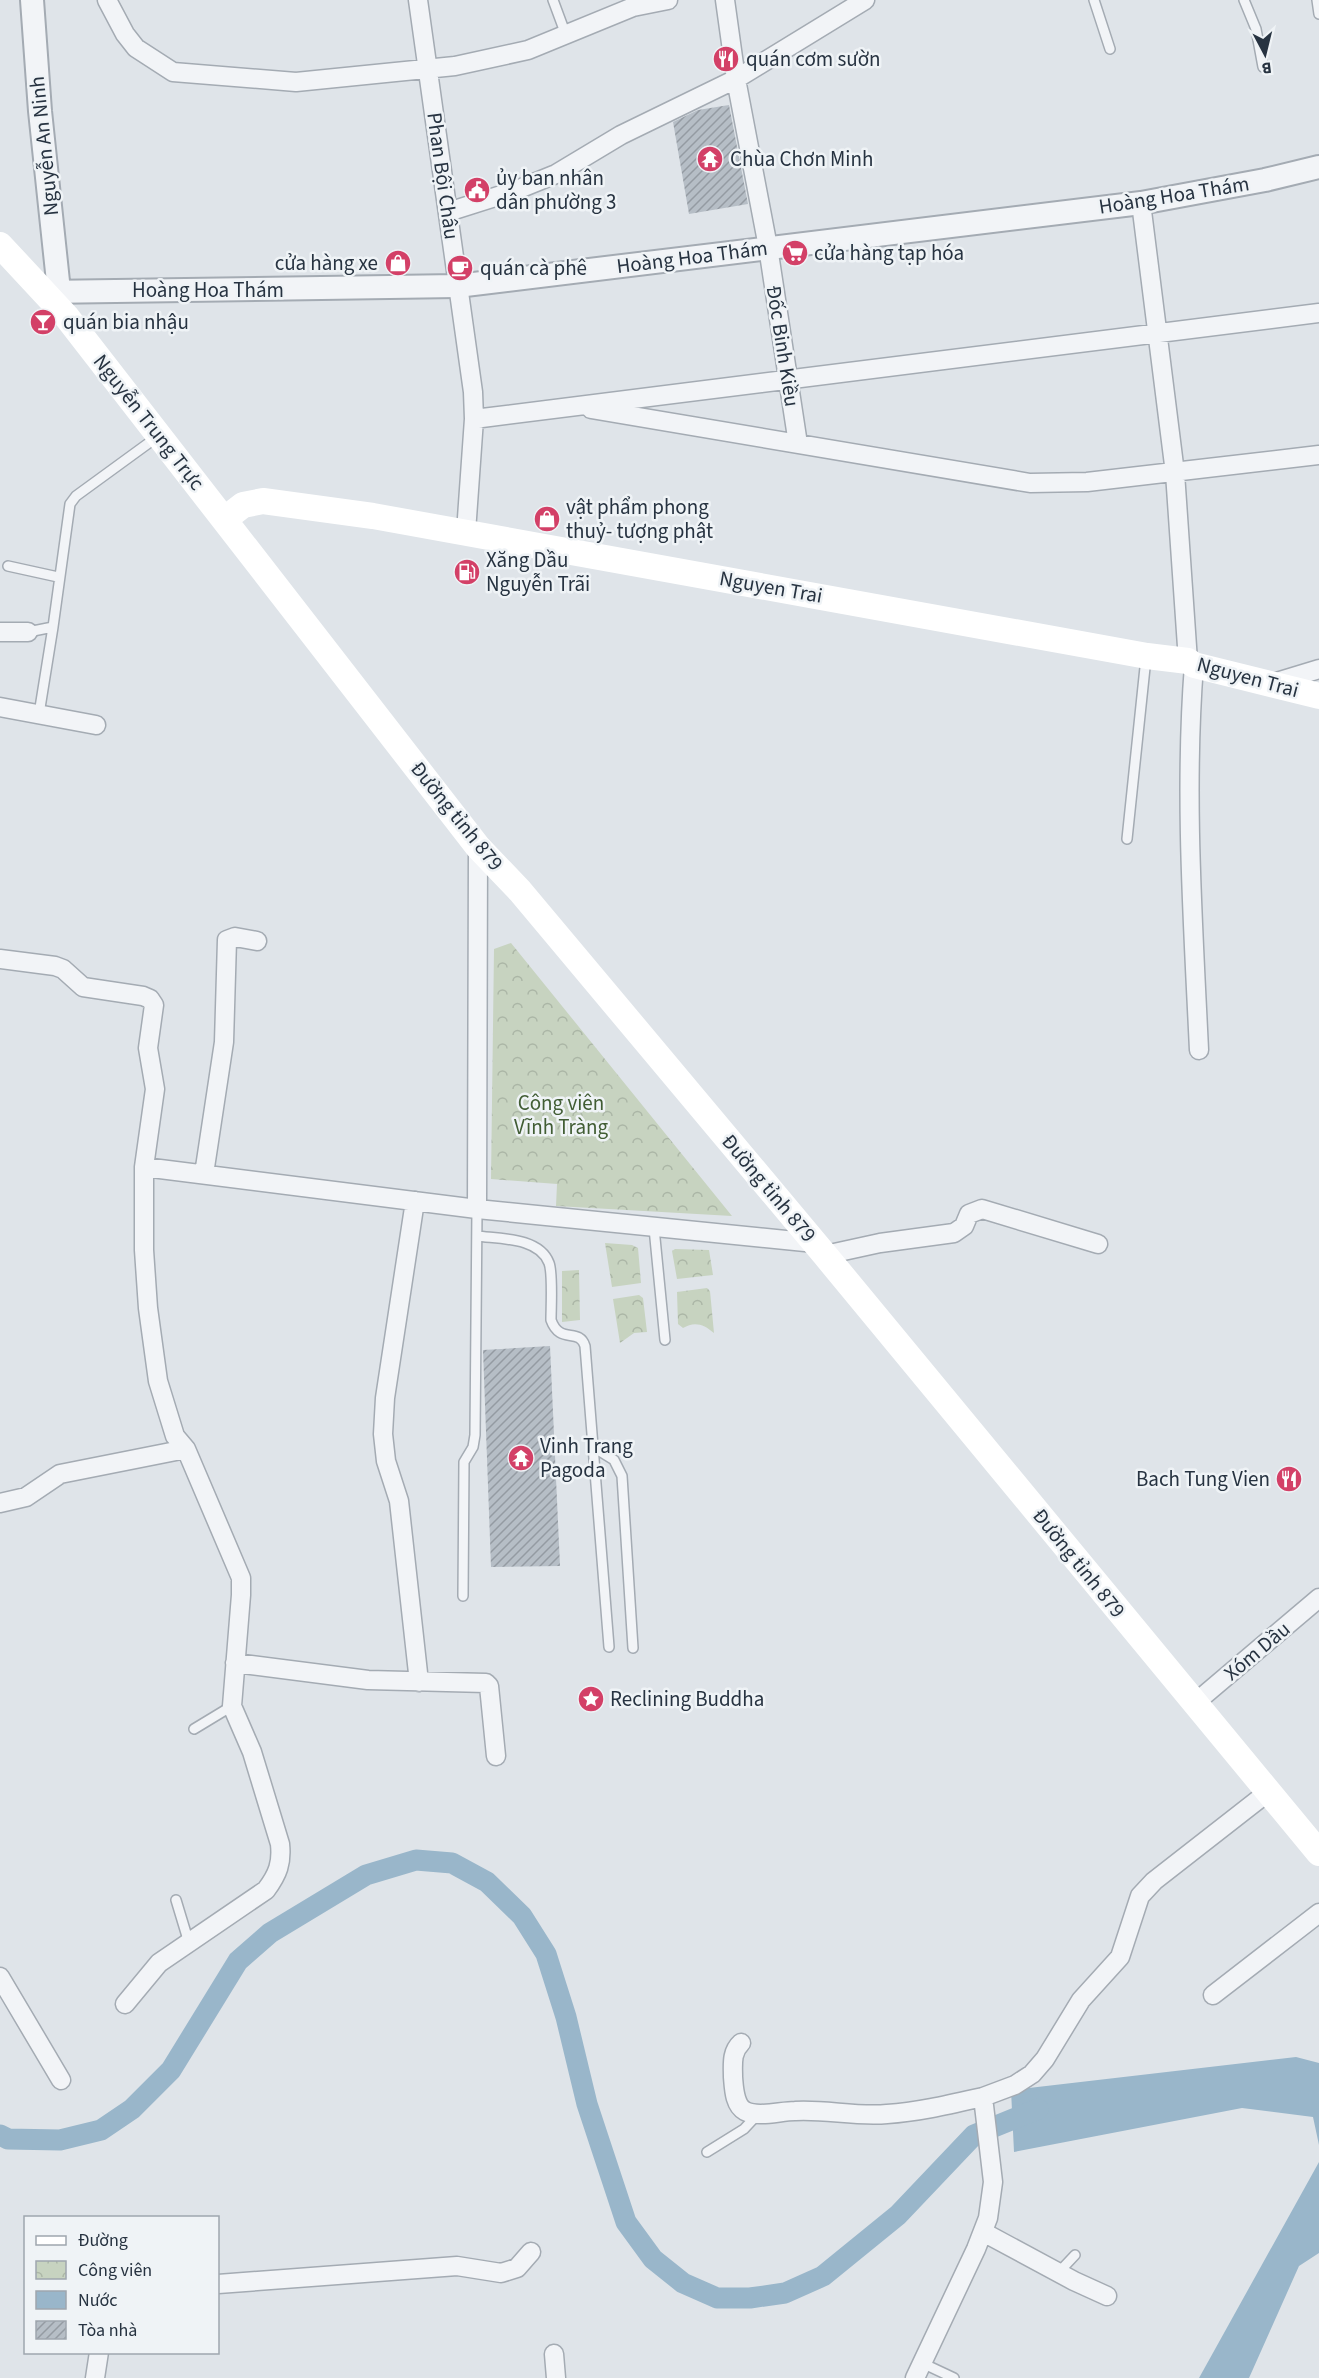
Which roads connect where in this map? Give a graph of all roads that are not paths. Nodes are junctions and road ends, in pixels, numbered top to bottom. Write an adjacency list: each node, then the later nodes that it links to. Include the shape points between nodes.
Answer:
1 (32, 0): 23 (street, Nguyễn An Ninh)
2 (107, 0): 15 (street, via 136,48 173,72 296,82)
3 (418, 0): 15 (street, Phan Bội Châu)
4 (554, 0): 12 (lane)
5 (668, 0): 12 (street, via 633,7)
6 (725, 0): 16 (street, Đốc Binh Kiều)
7 (865, 0): 16 (street)
8 (1094, 0): 13 (lane)
9 (1244, 0): 14 (lane, via 1256,29)
10 (1317, 0): 11 (lane)
11 (1319, 14)
12 (566, 35): 15 (street, via 528,50)
13 (1110, 49)
14 (1263, 67)
15 (429, 70): 19 (street, Phan Bội Châu)
16 (736, 79): 19 (street, via 621,135 556,174); 21 (street, Đốc Binh Kiều)
17 (1319, 167): 18 (street, Hoàng Hoa Thám)
18 (1141, 203): 21 (street, Hoàng Hoa Thám); 25 (street)
19 (448, 212): 22 (street, Phan Bội Châu)
20 (0, 245): 23 (main road, Nguyễn Trung Trực)
21 (768, 247): 22 (street, Hoàng Hoa Thám); 26 (street, Đốc Binh Kiều)
22 (457, 286): 23 (street, Hoàng Hoa Thám); 28 (street, Phan Bội Châu)
23 (52, 292): 29 (main road, Nguyễn Trung Trực)
24 (1319, 313): 25 (street)
25 (1158, 333): 26 (street); 32 (street)
26 (789, 379): 27 (street); 30 (street, Đốc Binh Kiều)
27 (571, 406): 28 (street); 30 (street)
28 (474, 419): 34 (street, Phan Bội Châu)
29 (159, 435): 33 (main road, Nguyễn Trung Trực); 36 (lane, via 76,496 67,513)
30 (798, 444): 32 (street, via 1030,483)
31 (1319, 455): 32 (street)
32 (1176, 473): 41 (street)
33 (225, 519): 34 (main road, Nguyen Trai, via 243,505 263,501); 49 (main road, Đường tỉnh 879)
34 (466, 532): 40 (main road, Nguyen Trai)
35 (8, 566): 36 (lane)
36 (58, 578): 37 (lane)
37 (53, 627): 39 (lane); 46 (lane)
38 (0, 632): 39 (street)
39 (28, 632)
40 (1146, 656): 41 (main road, Nguyen Trai); 48 (lane)
41 (1191, 663): 43 (main road, Nguyen Trai); 52 (street, via 1188,816)
42 (1319, 669): 43 (street)
43 (1271, 684): 44 (main road, Nguyen Trai)
44 (1315, 700)
45 (0, 707): 46 (street)
46 (39, 714): 47 (street)
47 (96, 724)
48 (1126, 839)
49 (478, 847): 56 (street); 60 (main road, Đường tỉnh 879, via 520,891)
50 (257, 941): 54 (street, via 235,937 227,940 224,1042)
51 (0, 959): 53 (street, via 55,966 83,987 150,999 154,1005 148,1048 155,1089)
52 (1199, 1050)
53 (144, 1167): 54 (street); 63 (street, via 146,1285 158,1381 175,1436)
54 (204, 1174): 55 (street)
55 (415, 1201): 56 (street); 70 (street, via 383,1434 386,1461 399,1501)
56 (477, 1209): 57 (street); 58 (lane)
57 (654, 1228): 60 (street); 61 (lane)
58 (477, 1236): 62 (lane, via 528,1243 549,1263 554,1328 560,1334 578,1336 585,1346); 65 (lane, via 475,1435 464,1462)
59 (1098, 1244): 60 (street, via 982,1209 969,1214 964,1226 954,1233)
60 (820, 1249): 71 (main road, Đường tỉnh 879)
61 (665, 1340)
62 (593, 1448): 67 (lane); 68 (lane, via 614,1460 622,1476)
63 (186, 1449): 64 (street, via 60,1474 26,1497); 69 (street, via 241,1578)
64 (0, 1503)
65 (463, 1596)
66 (1319, 1598): 71 (street, Xóm Dầu)
67 (609, 1647)
68 (633, 1648)
69 (235, 1663): 70 (street, via 357,1679); 72 (street)
70 (419, 1682): 74 (street, via 479,1682 489,1686)
71 (1195, 1703): 75 (main road, Đường tỉnh 879)
72 (232, 1706): 73 (lane); 79 (street, via 252,1752 281,1859 277,1875 266,1890)
73 (195, 1729)
74 (496, 1756)
75 (1268, 1792): 76 (main road, Đường tỉnh 879); 85 (street, via 1140,1896 1120,1957 1081,2000 1045,2059 1032,2074)
76 (1319, 1853)
77 (176, 1900): 79 (lane)
78 (1319, 1913): 81 (street)
79 (189, 1943): 82 (street, via 159,1963)
80 (0, 1977): 84 (street)
81 (1213, 1995)
82 (125, 2004)
83 (741, 2043): 86 (street, via 734,2054 736,2099 746,2112)
84 (61, 2080)
85 (983, 2100): 86 (street, via 887,2115 797,2111); 88 (street, via 993,2182)
86 (758, 2114): 87 (lane, via 744,2129)
87 (707, 2152)
88 (983, 2232): 91 (street); 96 (street)
89 (531, 2253): 92 (street, via 517,2268 501,2273 457,2266)
90 (1075, 2255): 91 (lane)
91 (1059, 2272): 93 (street)
92 (219, 2284)
93 (1107, 2296)
94 (99, 2354): 97 (street)
95 (554, 2354): 98 (street)
96 (918, 2371): 99 (lane)
97 (95, 2378)
98 (556, 2378)
99 (954, 2378)

